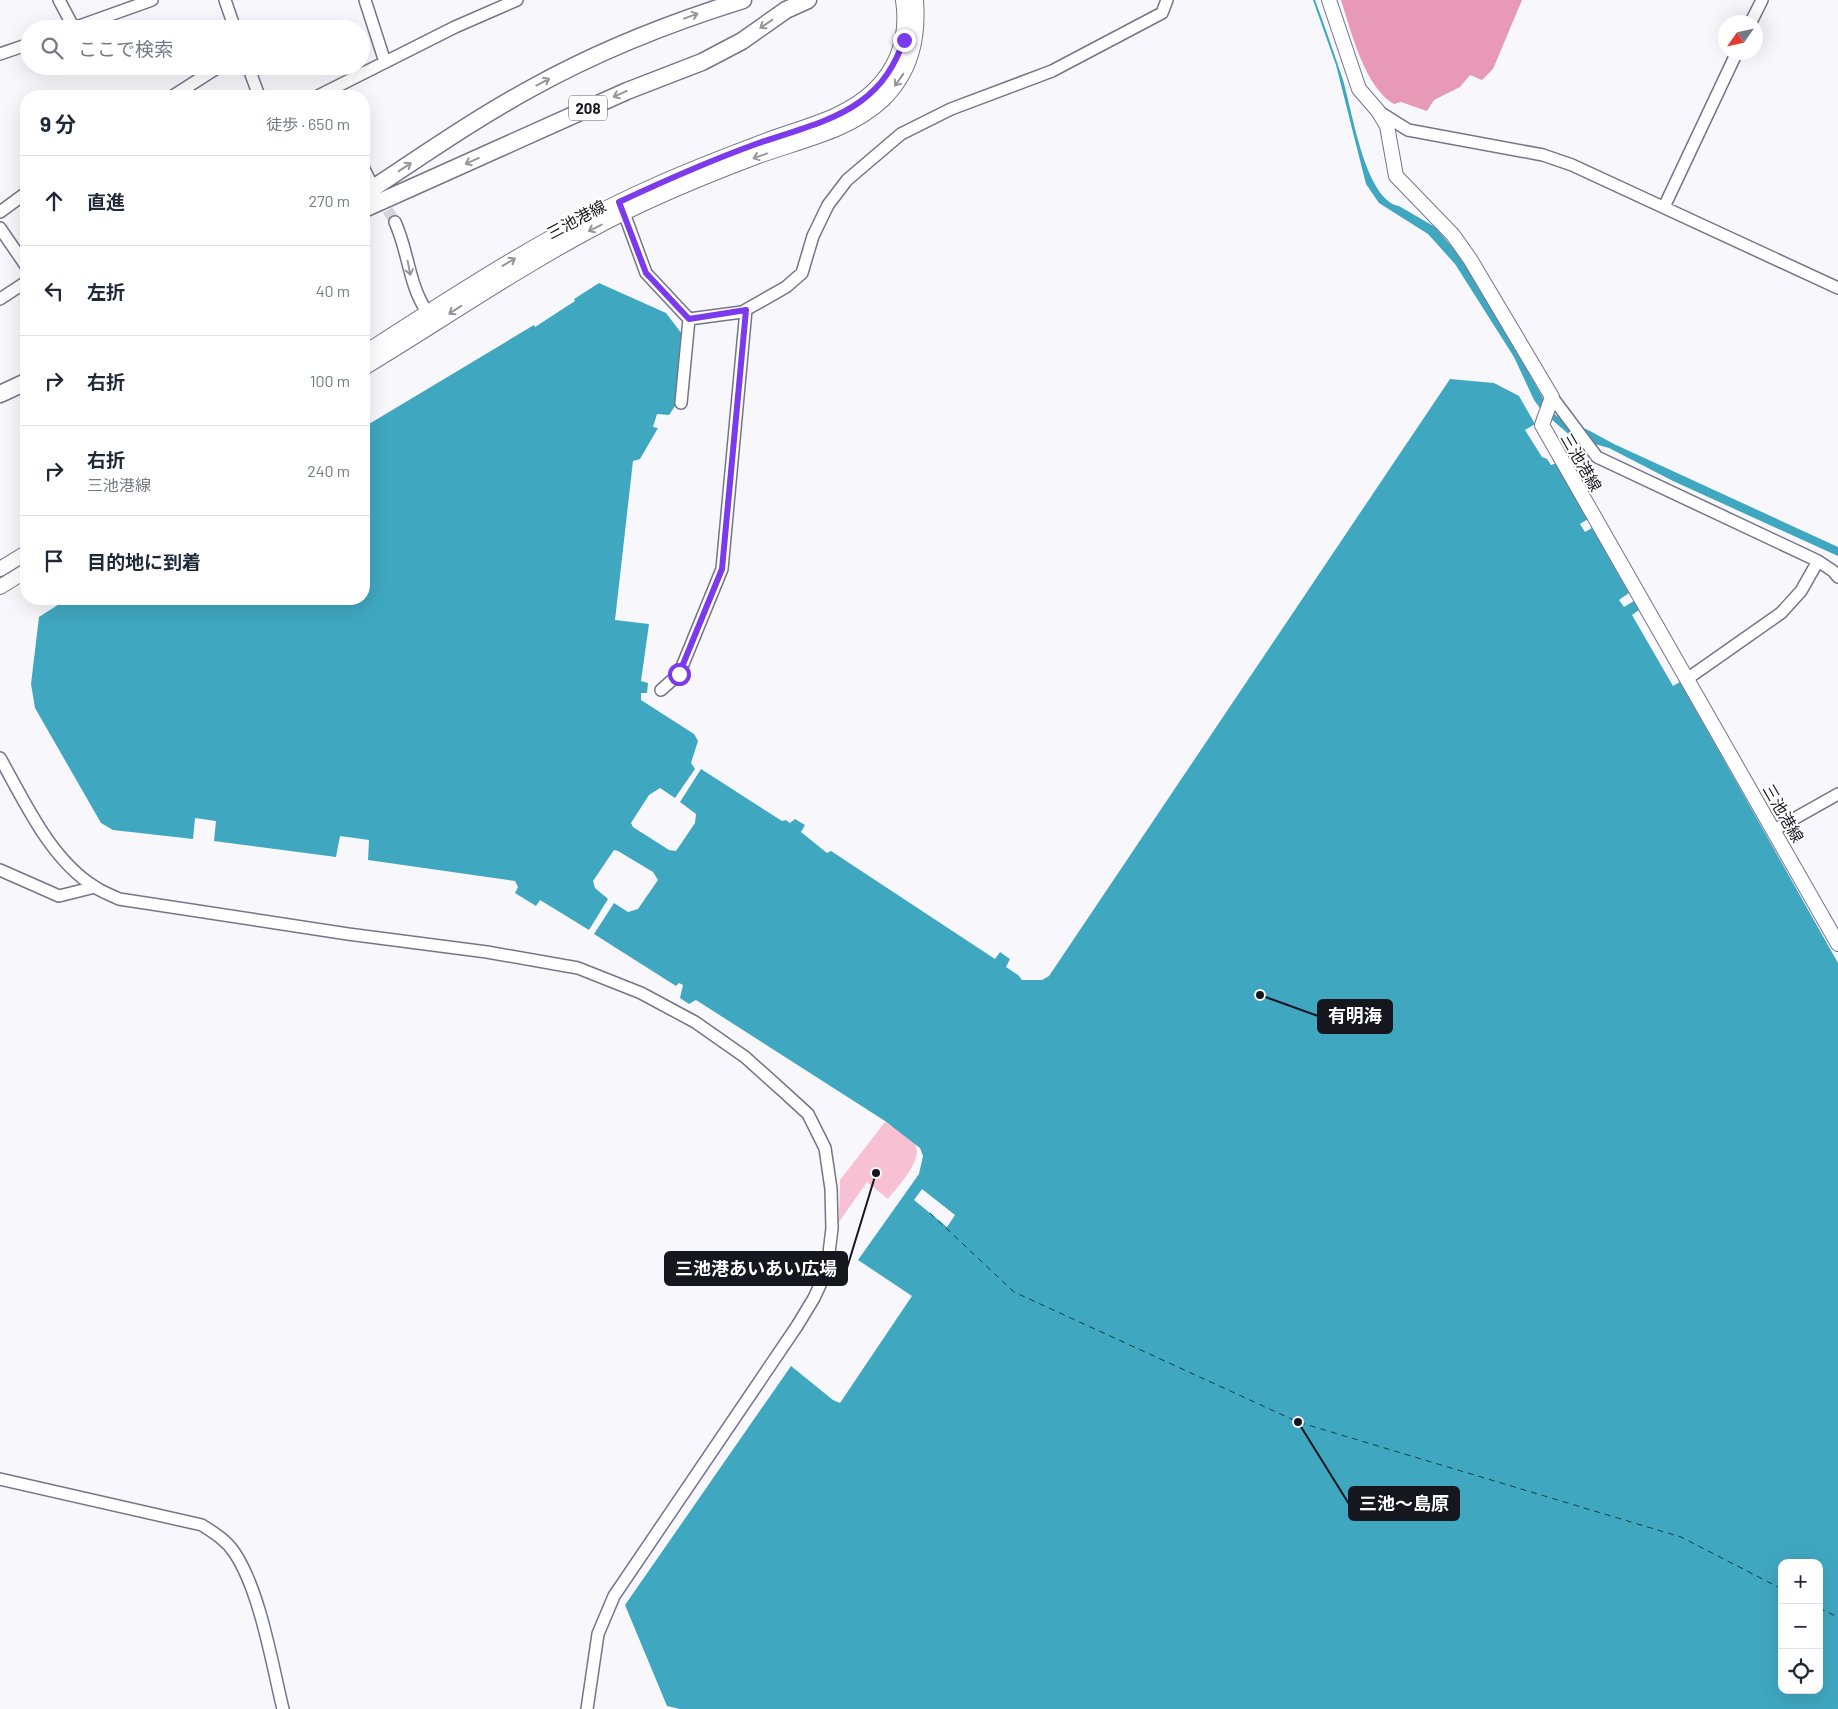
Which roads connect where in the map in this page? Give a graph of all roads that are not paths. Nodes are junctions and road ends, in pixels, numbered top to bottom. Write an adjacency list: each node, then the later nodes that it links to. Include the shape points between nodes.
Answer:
1 (59, 0): 14 (street)
2 (152, 0): 15 (street)
3 (225, 0): 16 (street)
4 (365, 0): 20 (street)
5 (517, 0): 20 (street)
6 (743, 0): 29 (highway, 208, one-way to 6, via 582,62 669,25)
7 (808, 0): 31 (highway, 208, one-way to 31, via 786,10 721,53 627,91)
8 (903, 0): 32 (main road, 三池港線, via 906,19 898,58 888,74 860,102 822,121 710,161)
9 (916, 0): 32 (main road, 三池港線, one-way to 32, via 916,43 908,66 897,84 867,113 826,133)
10 (1167, 0): 41 (street, via 1162,13 1052,71 950,109 901,134 847,180 828,205 813,236 802,273 786,287)
11 (1329, 0): 28 (main road, 三池港線, via 1359,89)
12 (1762, 0): 13 (street)
13 (1754, 15)
14 (68, 20)
15 (95, 20)
16 (231, 20)
17 (20, 47): 18 (street)
18 (0, 54)
19 (1733, 60): 33 (street)
20 (385, 62): 21 (street)
21 (370, 70)
22 (206, 75): 25 (street)
23 (251, 75): 26 (street)
24 (360, 75): 27 (street)
25 (182, 90)
26 (257, 90)
27 (332, 90)
28 (1378, 110): 33 (street, via 1408,130 1543,155); 49 (main road, 三池港線, via 1387,126 1396,176 1453,235 1470,259)
29 (370, 179)
30 (20, 197): 34 (street)
31 (370, 206)
32 (622, 207): 42 (main road, 三池港線, one-way to 32, via 523,253); 43 (street, via 646,273); 45 (main road, 三池港線, one-way to 45)
33 (1664, 208): 39 (street)
34 (0, 212)
35 (395, 222): 42 (street, one-way to 42, via 404,242 412,282)
36 (0, 228): 37 (street)
37 (20, 257)
38 (20, 286): 40 (street)
39 (1838, 288)
40 (0, 299)
41 (746, 310): 43 (street); 57 (street, via 722,569 679,674)
42 (428, 312): 44 (main road, 三池港線)
43 (689, 319): 48 (street)
44 (370, 349)
45 (370, 364)
46 (20, 385): 47 (highway)
47 (0, 394)
48 (681, 403)
49 (1548, 407): 51 (street, via 1597,457); 56 (main road, 三池港線, via 1542,425)
50 (20, 557): 52 (main road)
51 (1818, 561): 54 (street); 56 (street, via 1801,591 1781,613)
52 (0, 569)
53 (20, 575): 55 (main road)
54 (1838, 577)
55 (0, 587)
56 (1687, 679): 60 (main road, 三池港線)
57 (661, 690)
58 (0, 758): 62 (street, via 61,856)
59 (1838, 794): 60 (street)
60 (1774, 830): 63 (main road, 三池港線)
61 (0, 870): 62 (street, via 58,896)
62 (95, 887): 66 (street, via 119,899 578,968 641,993 695,1022 745,1057 808,1114 825,1148 830,1168 832,1228 827,1270 797,1326 614,1596 598,1634)
63 (1838, 944)
64 (0, 1479): 65 (street, via 202,1525 222,1538 234,1552 250,1584)
65 (283, 1709)
66 (587, 1709)

